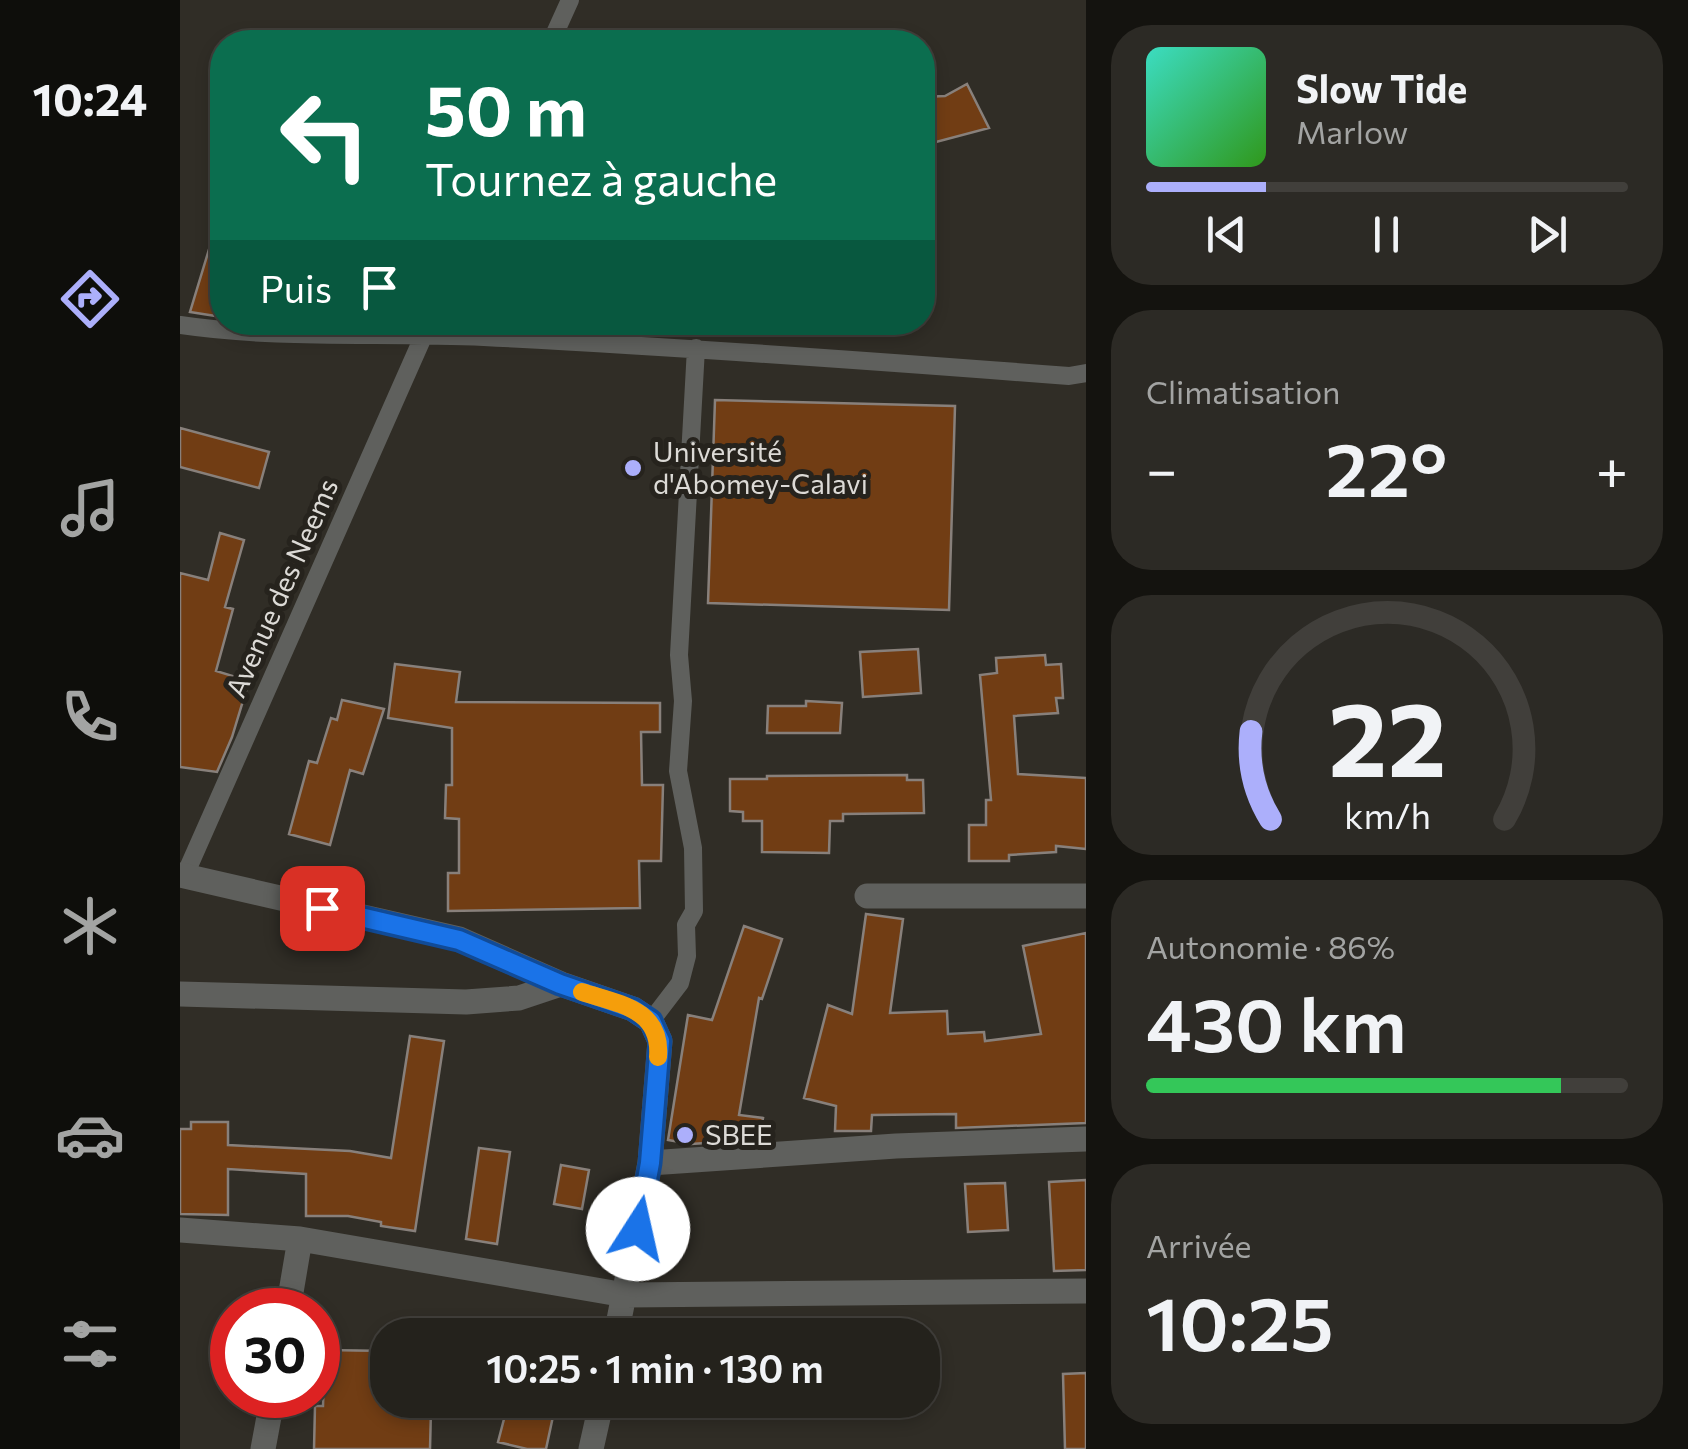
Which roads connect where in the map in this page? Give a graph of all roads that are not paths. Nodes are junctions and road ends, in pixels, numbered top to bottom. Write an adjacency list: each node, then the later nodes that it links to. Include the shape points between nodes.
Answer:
1 (570, 0): 2 (lane)
2 (556, 30)
3 (180, 324): 4 (lane)
4 (210, 329)
5 (424, 335): 9 (lane, Avenue des Neems)
6 (521, 335): 7 (lane)
7 (696, 348): 8 (lane); 14 (lane, via 678,771 693,848 694,911 686,925 680,983)
8 (1086, 373)
9 (183, 875): 12 (street, via 459,940)
10 (866, 896): 11 (street)
11 (1086, 896)
12 (560, 984): 13 (street, via 519,998 466,1002); 14 (street)
13 (180, 994)
14 (651, 1021): 16 (street, via 660,1041)
15 (1086, 1139): 16 (street)
16 (650, 1163): 21 (street)
17 (180, 1230): 18 (street)
18 (300, 1240): 19 (street); 21 (street)
19 (292, 1288)
20 (1086, 1291): 21 (street)
21 (625, 1295): 22 (street)
22 (620, 1318)
23 (269, 1418): 25 (street)
24 (598, 1418): 26 (street)
25 (264, 1449)
26 (591, 1449)

